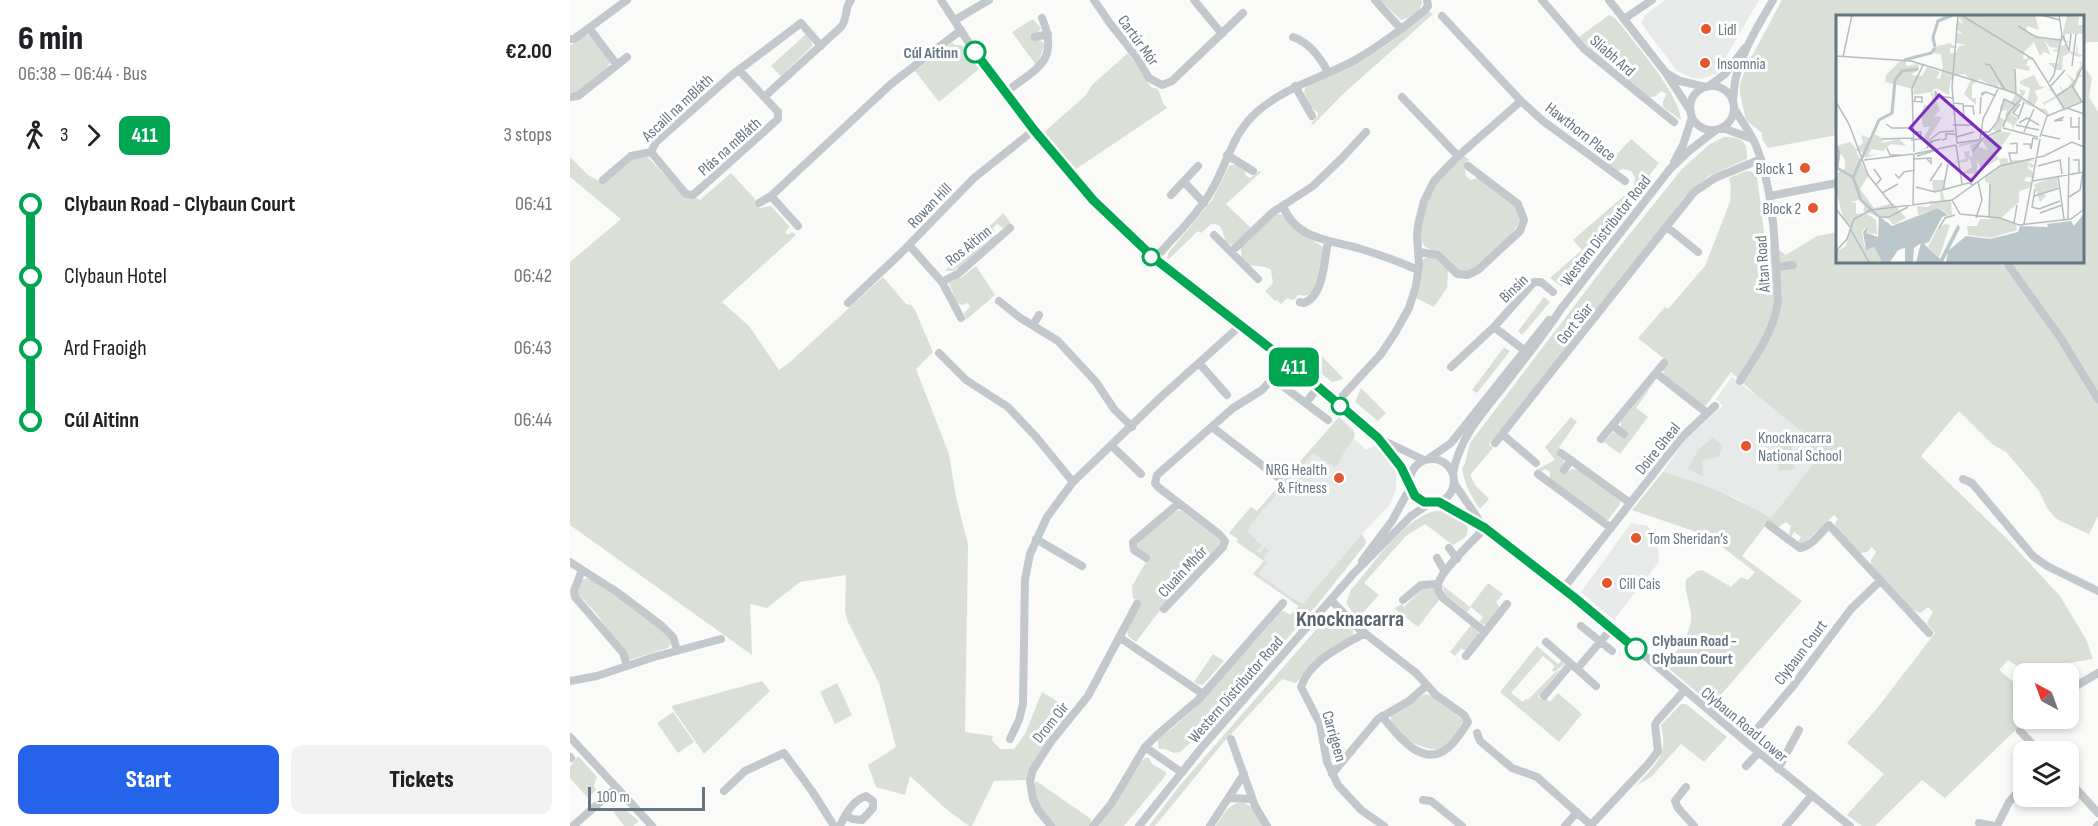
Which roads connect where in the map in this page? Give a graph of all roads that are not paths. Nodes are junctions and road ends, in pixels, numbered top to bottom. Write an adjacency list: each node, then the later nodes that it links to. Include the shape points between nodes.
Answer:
1 (627, 0): 18 (street)
2 (851, 0): 27 (street, via 844,24)
3 (941, 0): 17 (street)
4 (989, 0): 17 (street)
5 (1094, 0): 22 (street, Cartúr Mór, via 1149,78 1162,85 1172,81)
6 (1194, 0): 22 (street)
7 (1375, 0): 19 (street)
8 (1427, 0): 19 (street, via 1425,10)
9 (1542, 0): 43 (street, Sliabh Ard, via 1584,49)
10 (1609, 0): 16 (street)
11 (1652, 0): 16 (street)
12 (1773, 0): 26 (street)
13 (1244, 13): 22 (street, Cartúr Mór)
14 (1442, 16): 39 (street, Hawthorn Place)
15 (1042, 18): 21 (street)
16 (1624, 19): 32 (street)
17 (955, 20): 20 (street)
18 (589, 28): 25 (street); 29 (street)
19 (1401, 29): 31 (street, via 1359,58)
20 (961, 30): 35 (street); 61 (street, via 891,84)
21 (1048, 34): 23 (street); 35 (street, via 1049,44 1039,68)
22 (1222, 34)
23 (1035, 37)
24 (1293, 37): 31 (street, via 1310,46)
25 (570, 39)
26 (1751, 40): 34 (street, via 1725,74); 40 (street, via 1736,78)
27 (821, 46): 30 (street, Ascaill na mBláth, via 801,23); 37 (street)
28 (627, 57): 29 (street)
29 (617, 65): 36 (street, via 578,96)
30 (740, 70): 37 (street); 48 (street, Ascaill na mBláth, via 656,142)
31 (1328, 72): 33 (street)
32 (1666, 73): 34 (street, via 1680,81); 41 (street)
33 (1295, 86): 42 (street); 49 (street, via 1254,115)
34 (1707, 87): 40 (street, via 1720,87); 41 (street, via 1693,97)
35 (1005, 93): 45 (street)
36 (570, 97)
37 (764, 97): 48 (street, Plás na mBláth, via 779,114 778,119 693,195 684,192)
38 (1402, 97): 50 (street)
39 (1521, 100): 50 (street, Hawthorn Place); 58 (street, Hawthorn Place, via 1564,138)
40 (1734, 104): 44 (street, via 1732,117); 47 (street, Áltan Road)
41 (1691, 115): 44 (street, via 1703,128); 54 (street, Western Distributor Road, via 1683,145)
42 (1312, 116)
43 (1674, 122)
44 (1719, 129): 47 (street); 54 (street, Western Distributor Road)
45 (1034, 130): 71 (street, Rowan Hill, via 974,178); 75 (street, via 1088,195)
46 (1366, 132): 65 (street, via 1313,186)
47 (1751, 138): 51 (street, Áltan Road)
48 (651, 152): 56 (street, Ascaill na mBláth, via 633,155)
49 (1227, 156): 55 (street); 64 (street)
50 (1458, 156): 73 (street, Hawthorn Place, via 1439,174 1424,201 1417,230)
51 (1761, 159): 62 (street, Áltan Road); 67 (street, Gort Siar, via 1700,187)
52 (1198, 166): 57 (street)
53 (1468, 166): 73 (street, via 1518,204 1524,220 1520,231 1468,275 1457,274 1438,255)
54 (1670, 168): 86 (street, Western Distributor Road)
55 (1253, 171)
56 (603, 180)
57 (1184, 182): 60 (street); 64 (street)
58 (1625, 182)
59 (1836, 183): 62 (street)
60 (1171, 195)
61 (771, 196): 63 (street); 66 (street)
62 (1770, 196): 78 (street, Áltan Road)
63 (759, 203)
64 (1204, 203): 75 (street)
65 (1283, 206): 70 (street, via 1299,227); 72 (street)
66 (798, 226)
67 (1666, 227): 74 (street); 112 (street, Gort Siar)
68 (1010, 228): 81 (street, Ros Aitinn, via 959,273)
69 (1214, 235): 72 (street)
70 (1328, 242): 79 (street); 84 (street, via 1317,290 1309,301)
71 (909, 244): 81 (street, Ros Aitinn); 85 (street, Rowan Hill)
72 (1231, 252): 80 (street)
73 (1419, 252): 79 (street, Hawthorn Place)
74 (1698, 252)
75 (1155, 259): 90 (street)
76 (1793, 265): 78 (street)
77 (2009, 266): 103 (street)
78 (1776, 267): 99 (street, Áltan Road, via 1776,316)
79 (1418, 270): 104 (street, Hawthorn Place, via 1413,295 1395,333)
80 (1258, 279)
81 (942, 282): 88 (street, Ros Aitinn)
82 (1553, 292): 91 (street, Binsín, via 1541,282 1534,282)
83 (999, 301): 89 (street)
84 (1300, 302)
85 (848, 303)
86 (1561, 309): 92 (street, Western Distributor Road); 123 (street, Western Distributor Road, via 1469,431)
87 (1039, 315): 89 (street)
88 (961, 318)
89 (1033, 325): 110 (street, via 1072,355)
90 (1240, 326): 94 (street); 95 (street)
91 (1494, 327): 92 (street); 97 (street, Binsín)
92 (1524, 350): 119 (street, Western Distributor Road, via 1451,443)
93 (939, 353): 128 (street, via 966,380 1008,407)
94 (1287, 362): 101 (street); 111 (street, Cluain Mhór, via 1262,390 1233,408)
95 (1199, 363): 102 (street); 110 (street)
96 (1664, 363): 98 (street)
97 (1451, 367)
98 (1656, 373): 107 (street); 109 (street)
99 (1740, 381)
100 (1284, 387): 105 (street)
101 (1318, 387): 104 (street); 105 (street)
102 (1227, 395)
103 (2098, 399)
104 (1336, 403): 114 (street)
105 (1306, 404): 108 (street)
106 (1715, 406): 107 (street, Doire Gheal)
107 (1707, 413): 132 (street, Doire Gheal, via 1682,437)
108 (1328, 420)
109 (1613, 426): 113 (street); 115 (street)
110 (1132, 427): 117 (street)
111 (1212, 428): 126 (street); 133 (street, Cluain Mhór, via 1157,475 1155,483)
112 (1502, 434): 116 (street, Gort Siar); 121 (street)
113 (1624, 434)
114 (1378, 438): 119 (street); 130 (street, via 1398,462)
115 (1601, 439)
116 (1496, 443)
117 (1112, 446): 124 (street); 128 (street)
118 (1561, 453): 120 (street)
119 (1426, 460): 123 (street, via 1443,462); 130 (street, via 1413,469)
120 (1571, 460): 122 (street); 132 (street)
121 (1536, 464)
122 (1564, 470)
123 (1452, 473): 129 (street)
124 (1141, 474)
125 (1543, 475): 137 (street)
126 (1279, 478)
127 (1964, 479): 152 (street, via 1972,483 2033,556)
128 (1073, 482): 138 (street, via 1052,508)
129 (1454, 483): 131 (street, via 1449,495); 136 (street, Clybaun Road Lower)
130 (1410, 485): 131 (street, via 1419,500); 147 (street, Western Distributor Road, via 1392,521)
131 (1434, 503): 134 (street, Clybaun Road Lower); 147 (street, Western Distributor Road, via 1411,516)
132 (1630, 503): 137 (street, Doire Gheal)
133 (1178, 504): 141 (street, via 1133,542 1133,548); 158 (street, Cluain Mhór, via 1219,534 1225,544)
134 (1471, 521): 136 (street, Clybaun Road Lower); 139 (street)
135 (1769, 525): 149 (street, via 1800,548 1829,525)
136 (1485, 528): 139 (street); 151 (street, Clybaun Road Lower)
137 (1611, 528): 151 (street, Doire Gheal)
138 (1036, 539): 145 (street); 186 (street, via 1024,579 1023,704)
139 (1470, 541): 143 (street)
140 (1449, 548): 143 (street)
141 (1146, 558)
142 (1437, 558): 148 (street)
143 (1457, 559): 148 (street)
144 (570, 562): 146 (street)
145 (1082, 566)
146 (582, 570): 168 (street, via 662,626 674,639); 171 (street, via 574,591 576,597 623,653)
147 (1354, 573): 153 (street, Western Distributor Road)
148 (1445, 573): 150 (street)
149 (1880, 581): 163 (street); 189 (street, Clybaun Court, via 1851,609)
150 (1438, 584): 154 (street, via 1421,585); 161 (street, via 1443,598)
151 (1563, 589): 160 (street, Clybaun Road Lower)
152 (2098, 591)
153 (1331, 600): 162 (street); 194 (street, Western Distributor Road)
154 (1403, 600)
155 (1283, 603): 179 (street)
156 (1137, 604): 164 (street, Drom Oir)
157 (1507, 604): 161 (street)
158 (1164, 609)
159 (1581, 626): 166 (street)
160 (1612, 628): 166 (street); 178 (street, Clybaun Road Lower)
161 (1485, 632): 170 (street)
162 (1365, 633): 176 (street, via 1416,673); 196 (street, Carrigeen, via 1316,664 1301,687 1320,724)
163 (1929, 633)
164 (1119, 637): 179 (street); 215 (street, Drom Oir, via 1088,696 1033,770 1033,799)
165 (721, 639): 168 (street)
166 (1600, 641): 169 (street); 172 (street)
167 (1546, 642): 172 (street)
168 (677, 650): 171 (street)
169 (1612, 651)
170 (1466, 656)
171 (627, 666): 174 (street)
172 (1574, 667): 177 (street); 180 (street)
173 (2098, 673): 175 (street)
174 (570, 681)
175 (2079, 684)
176 (1426, 686): 181 (street, Carrigeen, via 1410,701); 181 (street, via 1467,720 1466,727 1444,752 1431,754 1408,746)
177 (1596, 686)
178 (1684, 691): 189 (street, Clybaun Road Lower); 222 (street, via 1657,721 1658,745 1653,757)
179 (1203, 694): 190 (street)
180 (1544, 696)
181 (1382, 716): 196 (street, Carrigeen)
182 (1799, 730): 193 (street)
183 (2020, 731): 188 (street)
184 (1477, 734): 206 (street, via 1512,768 1537,777)
185 (570, 737): 198 (street)
186 (1010, 739)
187 (1231, 739): 195 (street)
188 (2030, 741)
189 (1746, 742): 191 (street, Clybaun Road Lower)
190 (1145, 747): 194 (street); 216 (street)
191 (1758, 753): 192 (street); 193 (street, Clybaun Road Lower)
192 (1746, 766)
193 (1778, 769): 201 (street, Clybaun Road Lower)
194 (1180, 772): 217 (street, Western Distributor Road)
195 (1244, 774): 203 (street); 204 (street)
196 (1332, 774): 220 (street, Carrigeen, via 1361,810)
197 (1686, 787): 223 (street, via 1675,801)
198 (616, 788): 211 (street); 212 (street)
199 (724, 791): 213 (street, via 745,771 784,753)
200 (2079, 792): 207 (street)
201 (1812, 795): 224 (street); 225 (street, Clybaun Road Lower)
202 (2013, 797): 226 (street)
203 (1230, 798): 204 (street); 218 (street)
204 (1252, 799): 219 (street)
205 (1423, 800): 210 (street, via 1431,801)
206 (1577, 812): 221 (street); 222 (street)
207 (2098, 813)
208 (847, 815): 214 (street)
209 (1979, 823): 226 (street)
210 (1460, 825)
211 (573, 826)
212 (652, 826)
213 (834, 826)
214 (840, 826)
215 (1050, 826)
216 (1093, 826)
217 (1139, 826)
218 (1210, 826)
219 (1267, 826)
220 (1384, 826)
221 (1565, 826)
222 (1592, 826)
223 (1694, 826)
224 (1786, 826)
225 (1850, 826)
226 (1996, 826)

